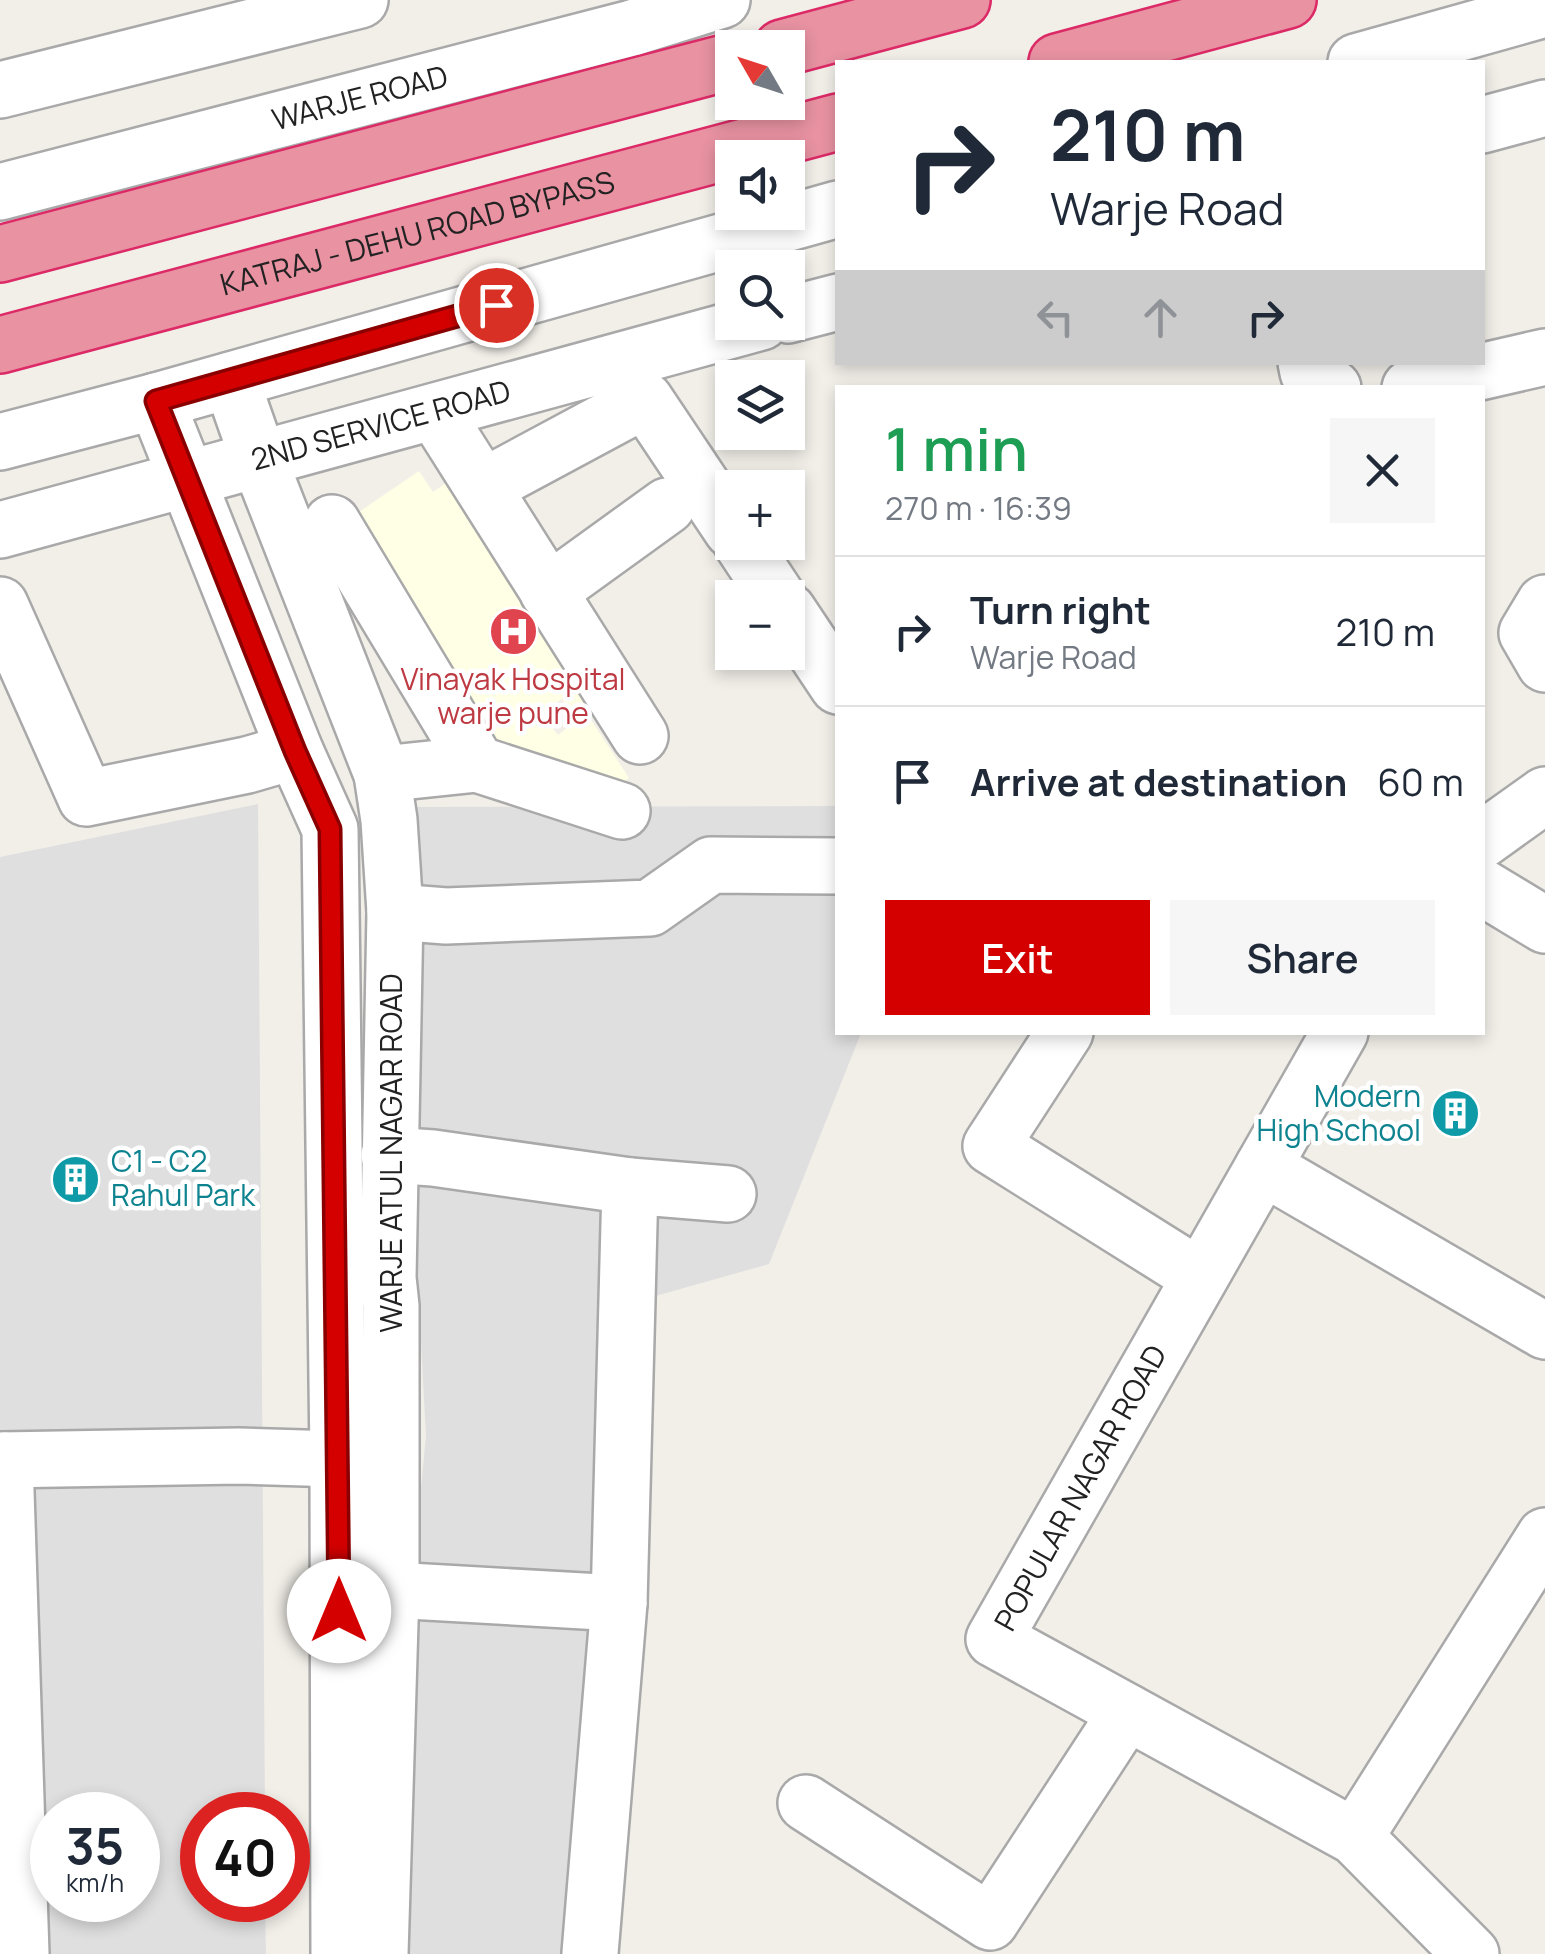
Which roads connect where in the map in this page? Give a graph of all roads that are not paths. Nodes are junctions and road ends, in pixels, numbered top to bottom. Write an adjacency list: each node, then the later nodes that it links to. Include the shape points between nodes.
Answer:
1 (360, 0): 6 (street)
2 (722, 0): 15 (street, WARJE ROAD)
3 (962, 0): 7 (highway)
4 (1288, 0): 8 (highway)
5 (1545, 9): 9 (street)
6 (255, 12): 11 (street)
7 (805, 42)
8 (1064, 60)
9 (1363, 60)
10 (715, 65): 17 (highway)
11 (0, 90)
12 (1545, 108): 14 (street)
13 (835, 123): 21 (highway, KATRAJ - DEHU ROAD BYPASS)
14 (1485, 125)
15 (0, 192)
16 (835, 210): 24 (street)
17 (0, 254)
18 (835, 303): 19 (street)
19 (805, 311)
20 (715, 335): 28 (street, 2ND SERVICE ROAD)
21 (0, 345)
22 (1545, 357): 26 (street)
23 (1307, 365): 25 (street)
24 (231, 380): 27 (street); 30 (street, WARJE ATUL NAGAR ROAD)
25 (1328, 385)
26 (1423, 385)
27 (156, 401): 29 (street); 31 (street, WARJE ATUL NAGAR ROAD)
28 (435, 412): 30 (street, 2ND SERVICE ROAD); 32 (street)
29 (0, 442)
30 (258, 460): 31 (street, 2ND SERVICE ROAD); 47 (street, WARJE ATUL NAGAR ROAD)
31 (188, 480): 36 (street, 2ND SERVICE ROAD); 44 (street, WARJE ATUL NAGAR ROAD)
32 (482, 487): 33 (street, via 646,400); 37 (street)
33 (715, 504)
34 (667, 506): 37 (street)
35 (332, 523): 45 (street)
36 (0, 530)
37 (548, 592): 43 (street)
38 (1545, 603): 41 (street, via 1526,633)
39 (0, 605): 44 (street, via 86,798)
40 (805, 637): 42 (street)
41 (1545, 664)
42 (835, 682)
43 (640, 736)
44 (295, 751): 49 (street, WARJE ATUL NAGAR ROAD)
45 (477, 764): 47 (street); 48 (street)
46 (1545, 795): 50 (street)
47 (386, 797): 49 (street); 53 (street, WARJE ATUL NAGAR ROAD)
48 (622, 810)
49 (330, 829): 63 (street, WARJE ATUL NAGAR ROAD)
50 (1485, 838)
51 (835, 866): 53 (street, via 711,865 650,908)
52 (1485, 888): 54 (street)
53 (395, 912): 57 (street, WARJE ATUL NAGAR ROAD)
54 (1545, 925)
55 (1063, 1035): 61 (street, via 991,1146)
56 (1338, 1035): 58 (street, POPULAR NAGAR ROAD)
57 (390, 1155): 59 (street); 63 (street, WARJE ATUL NAGAR ROAD)
58 (1263, 1166): 61 (street, POPULAR NAGAR ROAD); 62 (street)
59 (630, 1186): 60 (street); 67 (street)
60 (728, 1194)
61 (1200, 1277): 68 (street, POPULAR NAGAR ROAD, via 994,1639)
62 (1545, 1331)
63 (364, 1459): 64 (street); 66 (street, WARJE ATUL NAGAR ROAD); 73 (street, WARJE ATUL NAGAR ROAD)
64 (3, 1460): 72 (street)
65 (1545, 1536): 70 (street)
66 (391, 1590): 67 (street); 74 (street, WARJE ATUL NAGAR ROAD)
67 (620, 1603): 71 (street)
68 (1127, 1712): 69 (street, via 990,1922); 70 (street, POPULAR NAGAR ROAD)
69 (806, 1803)
70 (1355, 1837): 75 (street, POPULAR NAGAR ROAD)
71 (590, 1953)
72 (21, 1954)
73 (339, 1954)
74 (380, 1954)
75 (1472, 1954)

